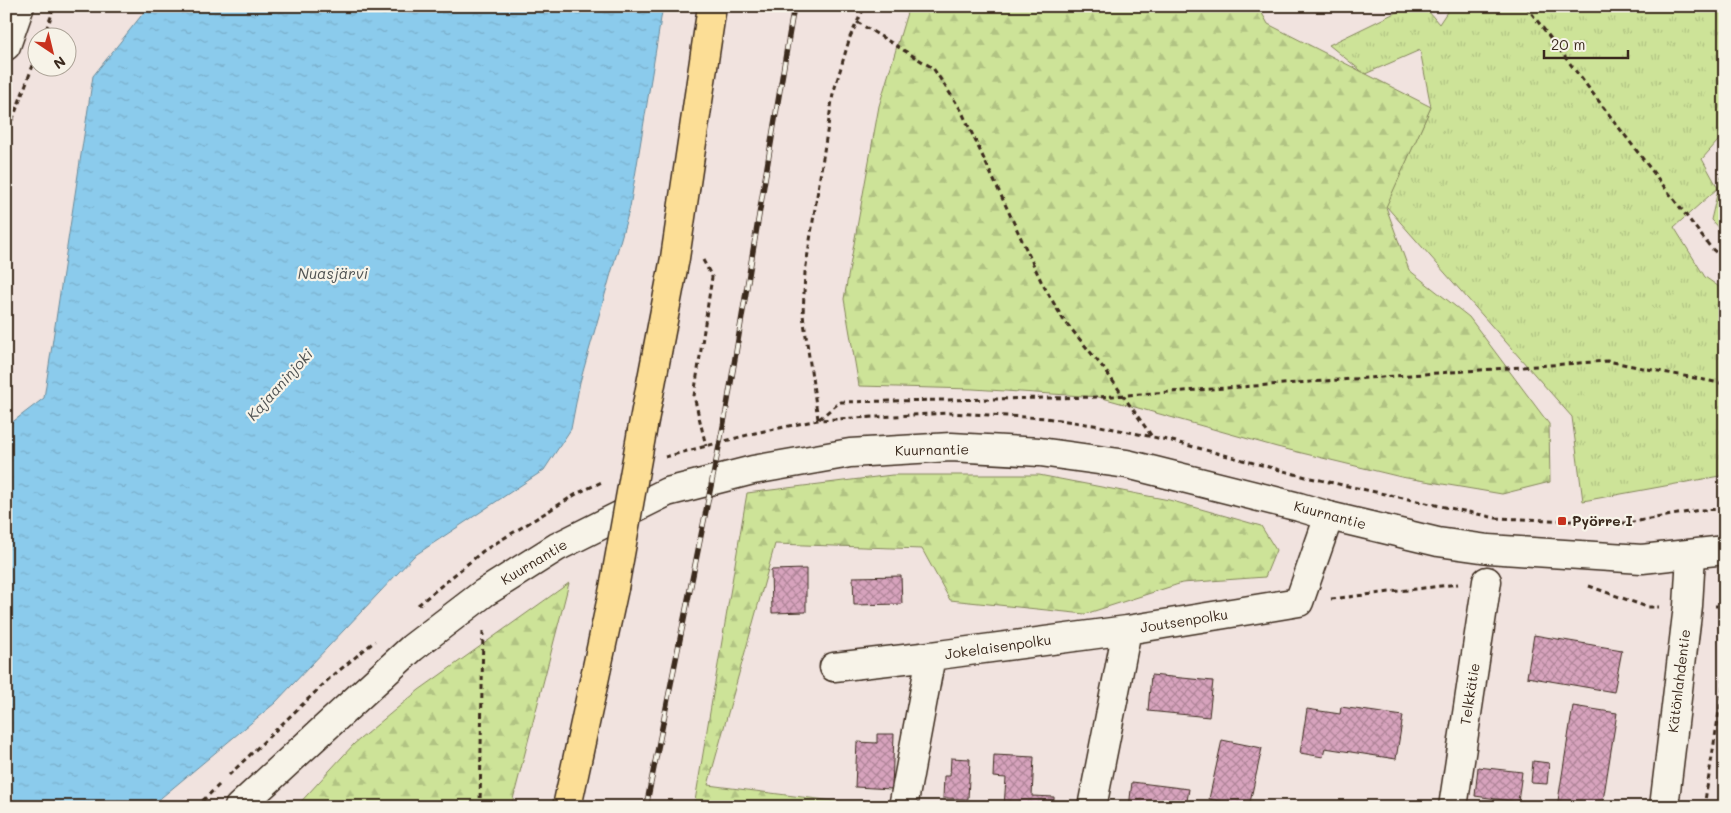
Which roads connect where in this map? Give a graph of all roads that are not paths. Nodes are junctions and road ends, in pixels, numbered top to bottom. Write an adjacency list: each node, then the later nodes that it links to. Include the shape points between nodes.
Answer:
1 (20, 6): 3 (street)
2 (712, 6): 12 (highway, bridge, via 674,258 614,588)
3 (6, 46)
4 (1329, 516): 6 (street, Kuurnantie, via 1438,542 1488,549 1642,559); 8 (street, Joutsenpolku, via 1299,602); 11 (street, Kuurnantie, via 1127,464 1040,452 951,448 850,453 753,470 667,492 557,547 484,593 412,648)
5 (1725, 550): 6 (street, Kuurnantie)
6 (1691, 554): 16 (street, Kätönlahdentie, via 1688,606)
7 (1488, 581): 15 (street, Telkkätie)
8 (1127, 630): 9 (street, Jokelaisenpolku); 14 (street, Joutsenpolku)
9 (931, 656): 10 (street); 13 (street, Jokelaisenpolku)
10 (834, 667)
11 (239, 807)
12 (567, 807)
13 (903, 807)
14 (1092, 807)
15 (1453, 807)
16 (1664, 807)

